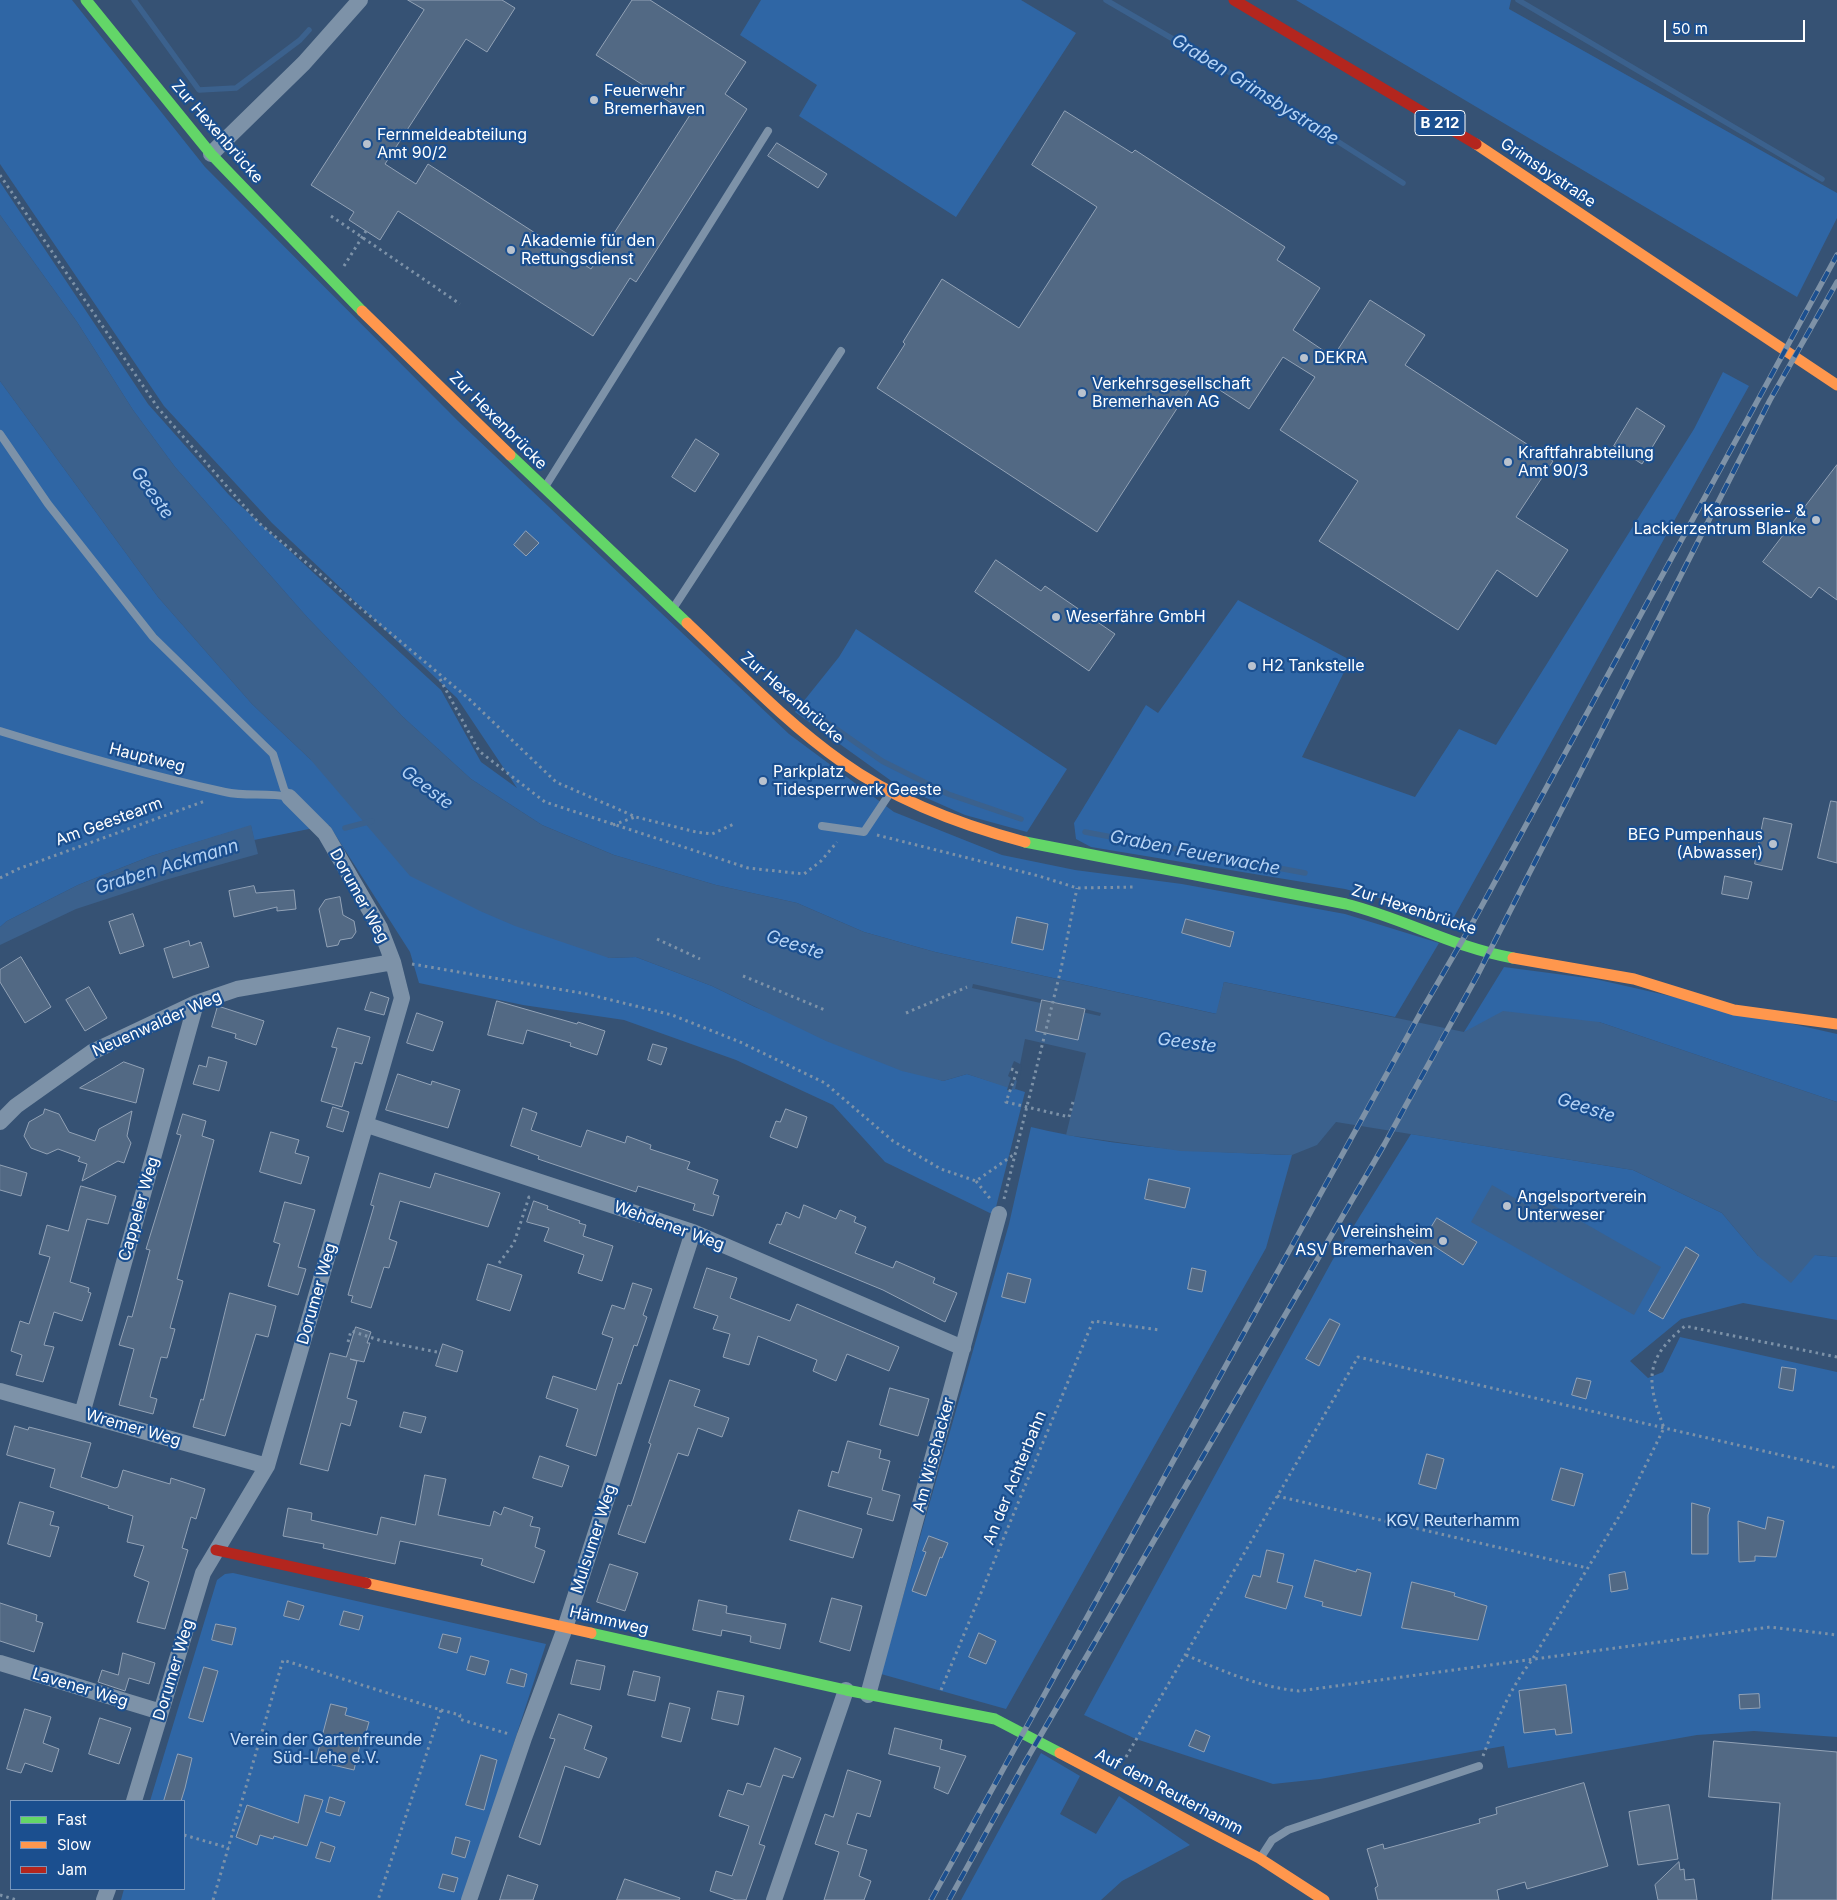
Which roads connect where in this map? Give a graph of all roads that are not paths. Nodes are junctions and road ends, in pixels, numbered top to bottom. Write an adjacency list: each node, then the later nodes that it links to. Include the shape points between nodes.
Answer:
1 (86, 0): 5 (main road, Zur Hexenbrücke)
2 (360, 0): 5 (street, via 304,64)
3 (1234, 0): 7 (main road, Grimsbystraße / B 212, via 1472,142)
4 (768, 131): 9 (lane)
5 (211, 154): 9 (main road, Zur Hexenbrücke, via 331,281)
6 (841, 351): 10 (lane)
7 (1837, 385)
8 (0, 434): 13 (lane, via 48,504 153,636 274,754)
9 (544, 488): 10 (main road, Zur Hexenbrücke)
10 (672, 610): 12 (main road, Zur Hexenbrücke, via 800,730 843,763)
11 (0, 731): 13 (lane, Hauptweg, via 227,793 274,793)
12 (891, 792): 14 (lane, via 864,832); 17 (main road, Zur Hexenbrücke, via 972,828 1046,848 1346,904 1384,914 1438,937 1507,957 1634,978 1734,1010)
13 (289, 797): 15 (street, Dorumer Weg, via 325,833 380,928)
14 (822, 826)
15 (393, 962): 16 (street, Neuenwalder Weg, via 237,989); 19 (street, Dorumer Weg, via 402,998)
16 (196, 1003): 18 (street, Neuenwalder Weg, via 92,1052 16,1106); 24 (street, Cappeler Weg)
17 (1837, 1024)
18 (0, 1122)
19 (367, 1125): 21 (street, Wehdener Weg); 25 (street, Dorumer Weg)
20 (999, 1214): 22 (street, Am Wischacker)
21 (693, 1232): 22 (street, Wehdener Weg); 27 (street, Mulsumer Weg)
22 (963, 1348): 30 (street, Am Wischacker)
23 (0, 1391): 24 (street, Wremer Weg)
24 (82, 1414): 25 (street, Wremer Weg)
25 (267, 1466): 26 (street, Dorumer Weg)
26 (216, 1550): 27 (main road, Hämmweg); 31 (street, Dorumer Weg, via 203,1573)
27 (565, 1628): 29 (main road, Hämmweg); 36 (street, Mulsumer Weg)
28 (0, 1663): 31 (street, Lavener Weg)
29 (846, 1690): 30 (main road, Hämmweg); 37 (street)
30 (868, 1695): 32 (main road, Hämmweg)
31 (161, 1712): 34 (street, Dorumer Weg)
32 (995, 1720): 35 (main road, Auf dem Reuterhamm)
33 (1479, 1766): 35 (lane, via 1288,1830 1272,1840)
34 (134, 1800)
35 (1259, 1858): 38 (main road, Auf dem Reuterhamm)
36 (469, 1900)
37 (774, 1900)
38 (1324, 1900)

